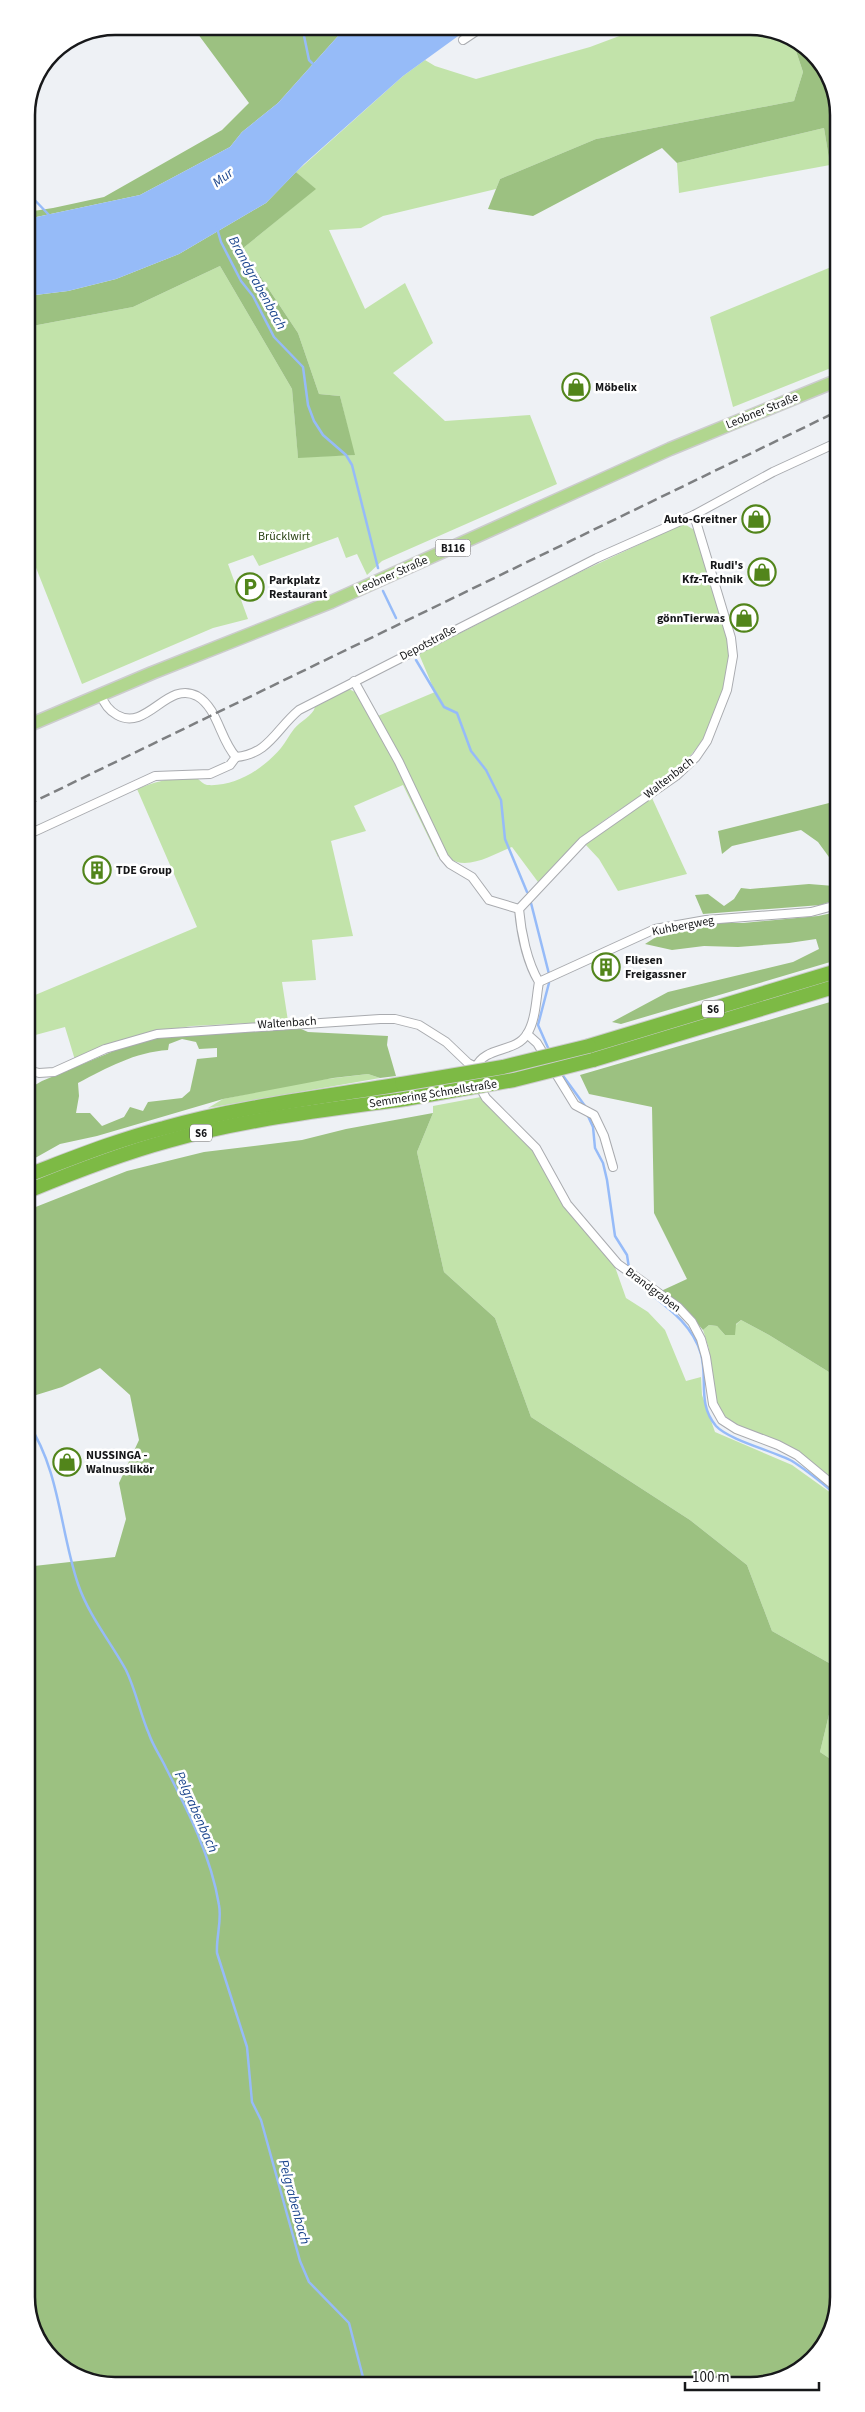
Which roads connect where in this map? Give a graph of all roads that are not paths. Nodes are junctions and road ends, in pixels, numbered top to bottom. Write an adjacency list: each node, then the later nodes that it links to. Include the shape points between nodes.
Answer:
1 (471, 35): 2 (street)
2 (464, 40)
3 (830, 383): 7 (main road, Leobner Straße / B116, via 670,449 331,602)
4 (830, 446): 5 (street, Depotstraße)
5 (694, 515): 6 (street, Depotstraße, via 597,558); 12 (street, Waltenbach, via 726,618 734,656 727,690 707,741 681,771 583,841)
6 (354, 681): 9 (street, Depotstraße, via 299,710 264,748 248,756); 12 (street, via 399,762 444,857 472,877 489,900)
7 (101, 695): 8 (main road, Leobner Straße / B116); 9 (street, via 105,706 125,719 135,719 174,696 187,693 196,696 211,712 228,748)
8 (35, 723)
9 (236, 757): 10 (street, Depotstraße, via 230,765 210,774 155,776)
10 (35, 832)
11 (830, 907): 14 (street, Kuhbergweg, via 811,912 706,920 655,930)
12 (519, 909): 14 (street)
13 (830, 973): 20 (highway, Semmering Schnellstraße / S6, bridge, via 589,1046 503,1067 245,1109 164,1128 92,1150)
14 (539, 982): 16 (street)
15 (830, 988): 21 (highway, Semmering Schnellstraße / S6, bridge, via 593,1060 514,1080 247,1123 168,1140 97,1163)
16 (527, 1034): 17 (street, via 515,1044 483,1056); 19 (street, via 537,1043 575,1105 594,1115)
17 (476, 1067): 18 (street, Waltenbach, via 419,1025 380,1018 157,1034 105,1050 54,1072); 22 (street, Brandgraben, via 486,1098 536,1148 557,1189 582,1223 618,1264 678,1307 692,1322 706,1357 713,1404 722,1420 797,1455)
18 (35, 1072)
19 (613, 1167)
20 (35, 1172)
21 (35, 1188)
22 (830, 1482)

